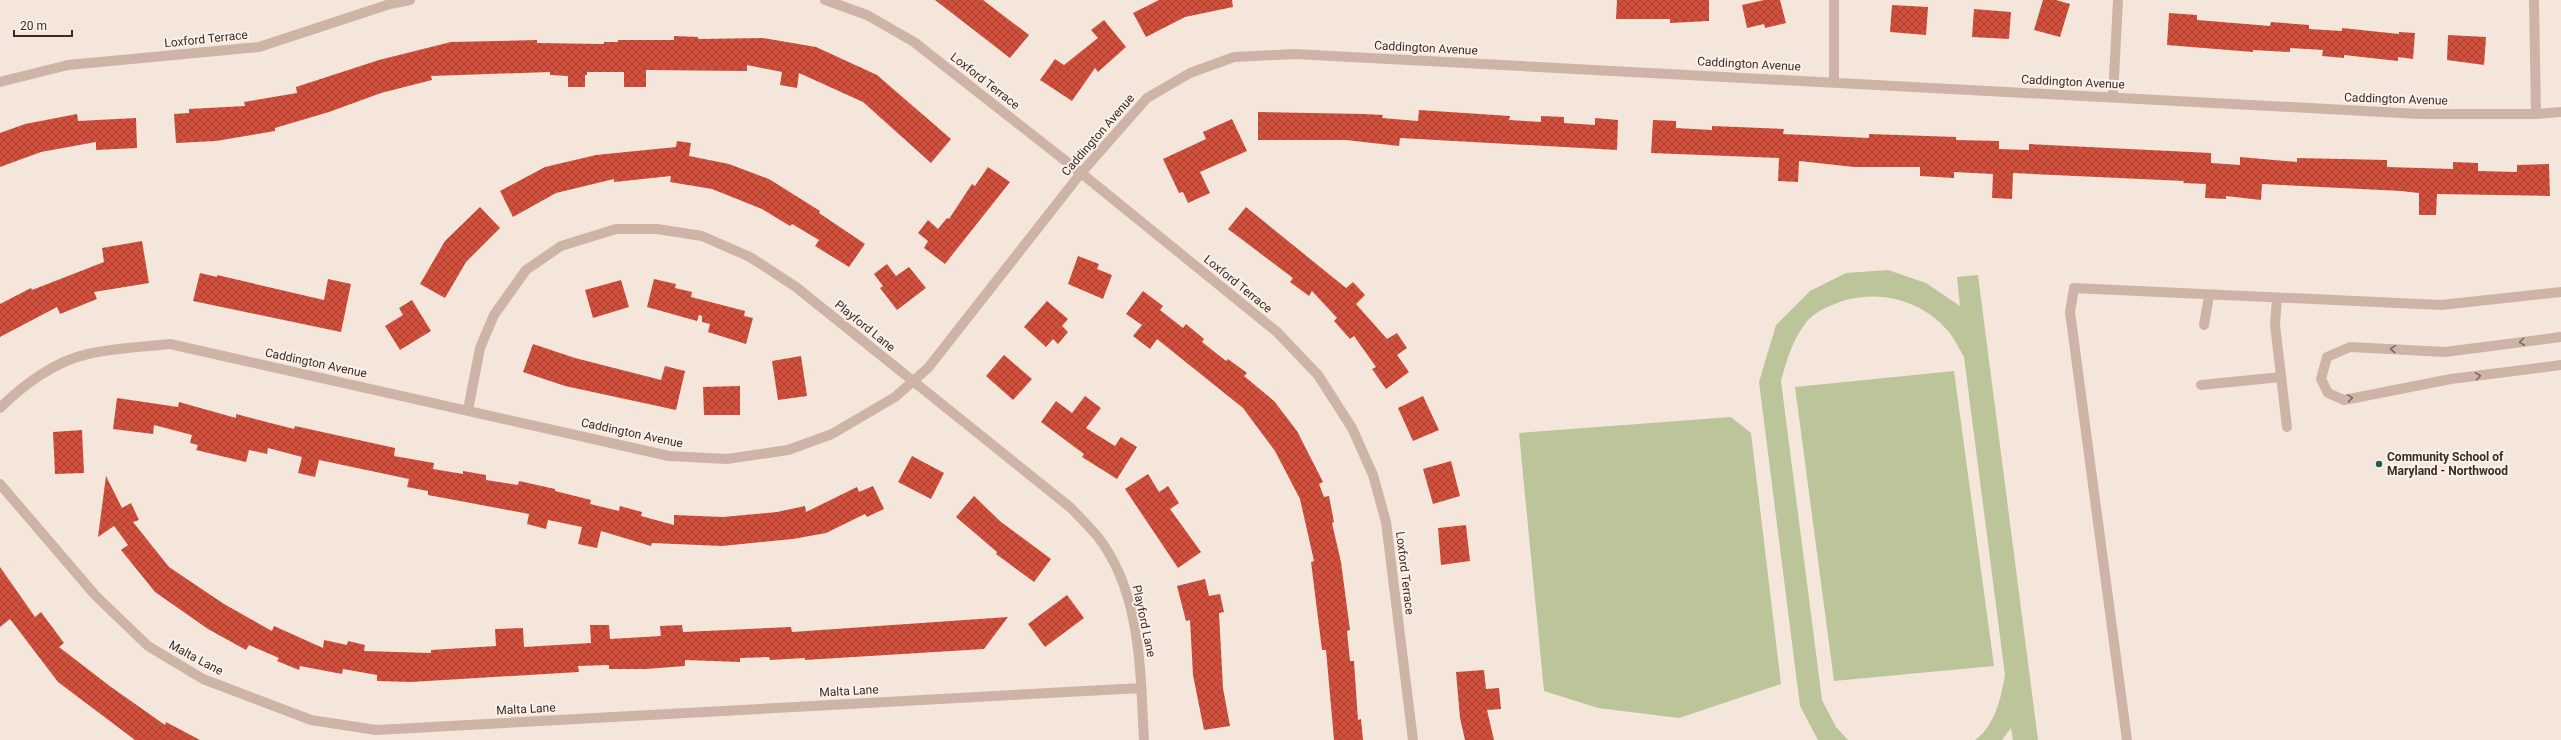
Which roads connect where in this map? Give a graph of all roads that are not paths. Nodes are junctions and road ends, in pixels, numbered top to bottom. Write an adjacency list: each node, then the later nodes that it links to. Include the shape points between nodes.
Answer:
1 (410, 0): 7 (street, Loxford Terrace, via 390,4 259,47 68,65)
2 (825, 0): 11 (street, Loxford Terrace, via 867,15 914,42)
3 (1834, 0): 6 (street)
4 (2118, 0): 8 (street)
5 (2534, 0): 10 (street)
6 (1834, 81): 8 (street, Caddington Avenue); 11 (street, Caddington Avenue, via 1294,54 1234,57 1190,73 1147,98)
7 (0, 82)
8 (2113, 97): 10 (street, Caddington Avenue, via 2420,114)
9 (2561, 112): 10 (street, Caddington Avenue)
10 (2536, 114)
11 (1081, 173): 19 (street, Caddington Avenue, via 928,368); 27 (street, Loxford Terrace, via 1277,332 1318,375 1352,428 1373,476 1386,522)
12 (2561, 292): 14 (street, via 2441,305)
13 (2209, 296): 14 (street); 15 (street); 28 (street, via 2074,288 2070,312)
14 (2277, 298): 18 (street, via 2274,325)
15 (2204, 325)
16 (2561, 337): 17 (street, one-way to 17, via 2445,352 2350,347 2327,358 2320,379 2328,393 2344,400 2451,379)
17 (2561, 364)
18 (2281, 377): 20 (street); 23 (street)
19 (912, 381): 22 (street, Caddington Avenue, via 895,397 832,434 788,450 726,459 669,456); 22 (street, Playford Lane, via 796,287 750,257 702,236 657,229 616,229 561,246 526,270 494,315 480,348); 25 (street, Playford Lane, via 1071,508 1098,538 1120,576 1129,601 1140,652)
20 (2201, 385)
21 (0, 408): 22 (street, Caddington Avenue, via 18,390 86,354 170,344)
22 (468, 410)
23 (2287, 426)
24 (0, 484): 25 (street, Malta Lane, via 95,595 148,646 203,679 311,720 376,730)
25 (1141, 688): 26 (street, Playford Lane)
26 (1144, 740)
27 (1413, 740)
28 (2127, 740)

